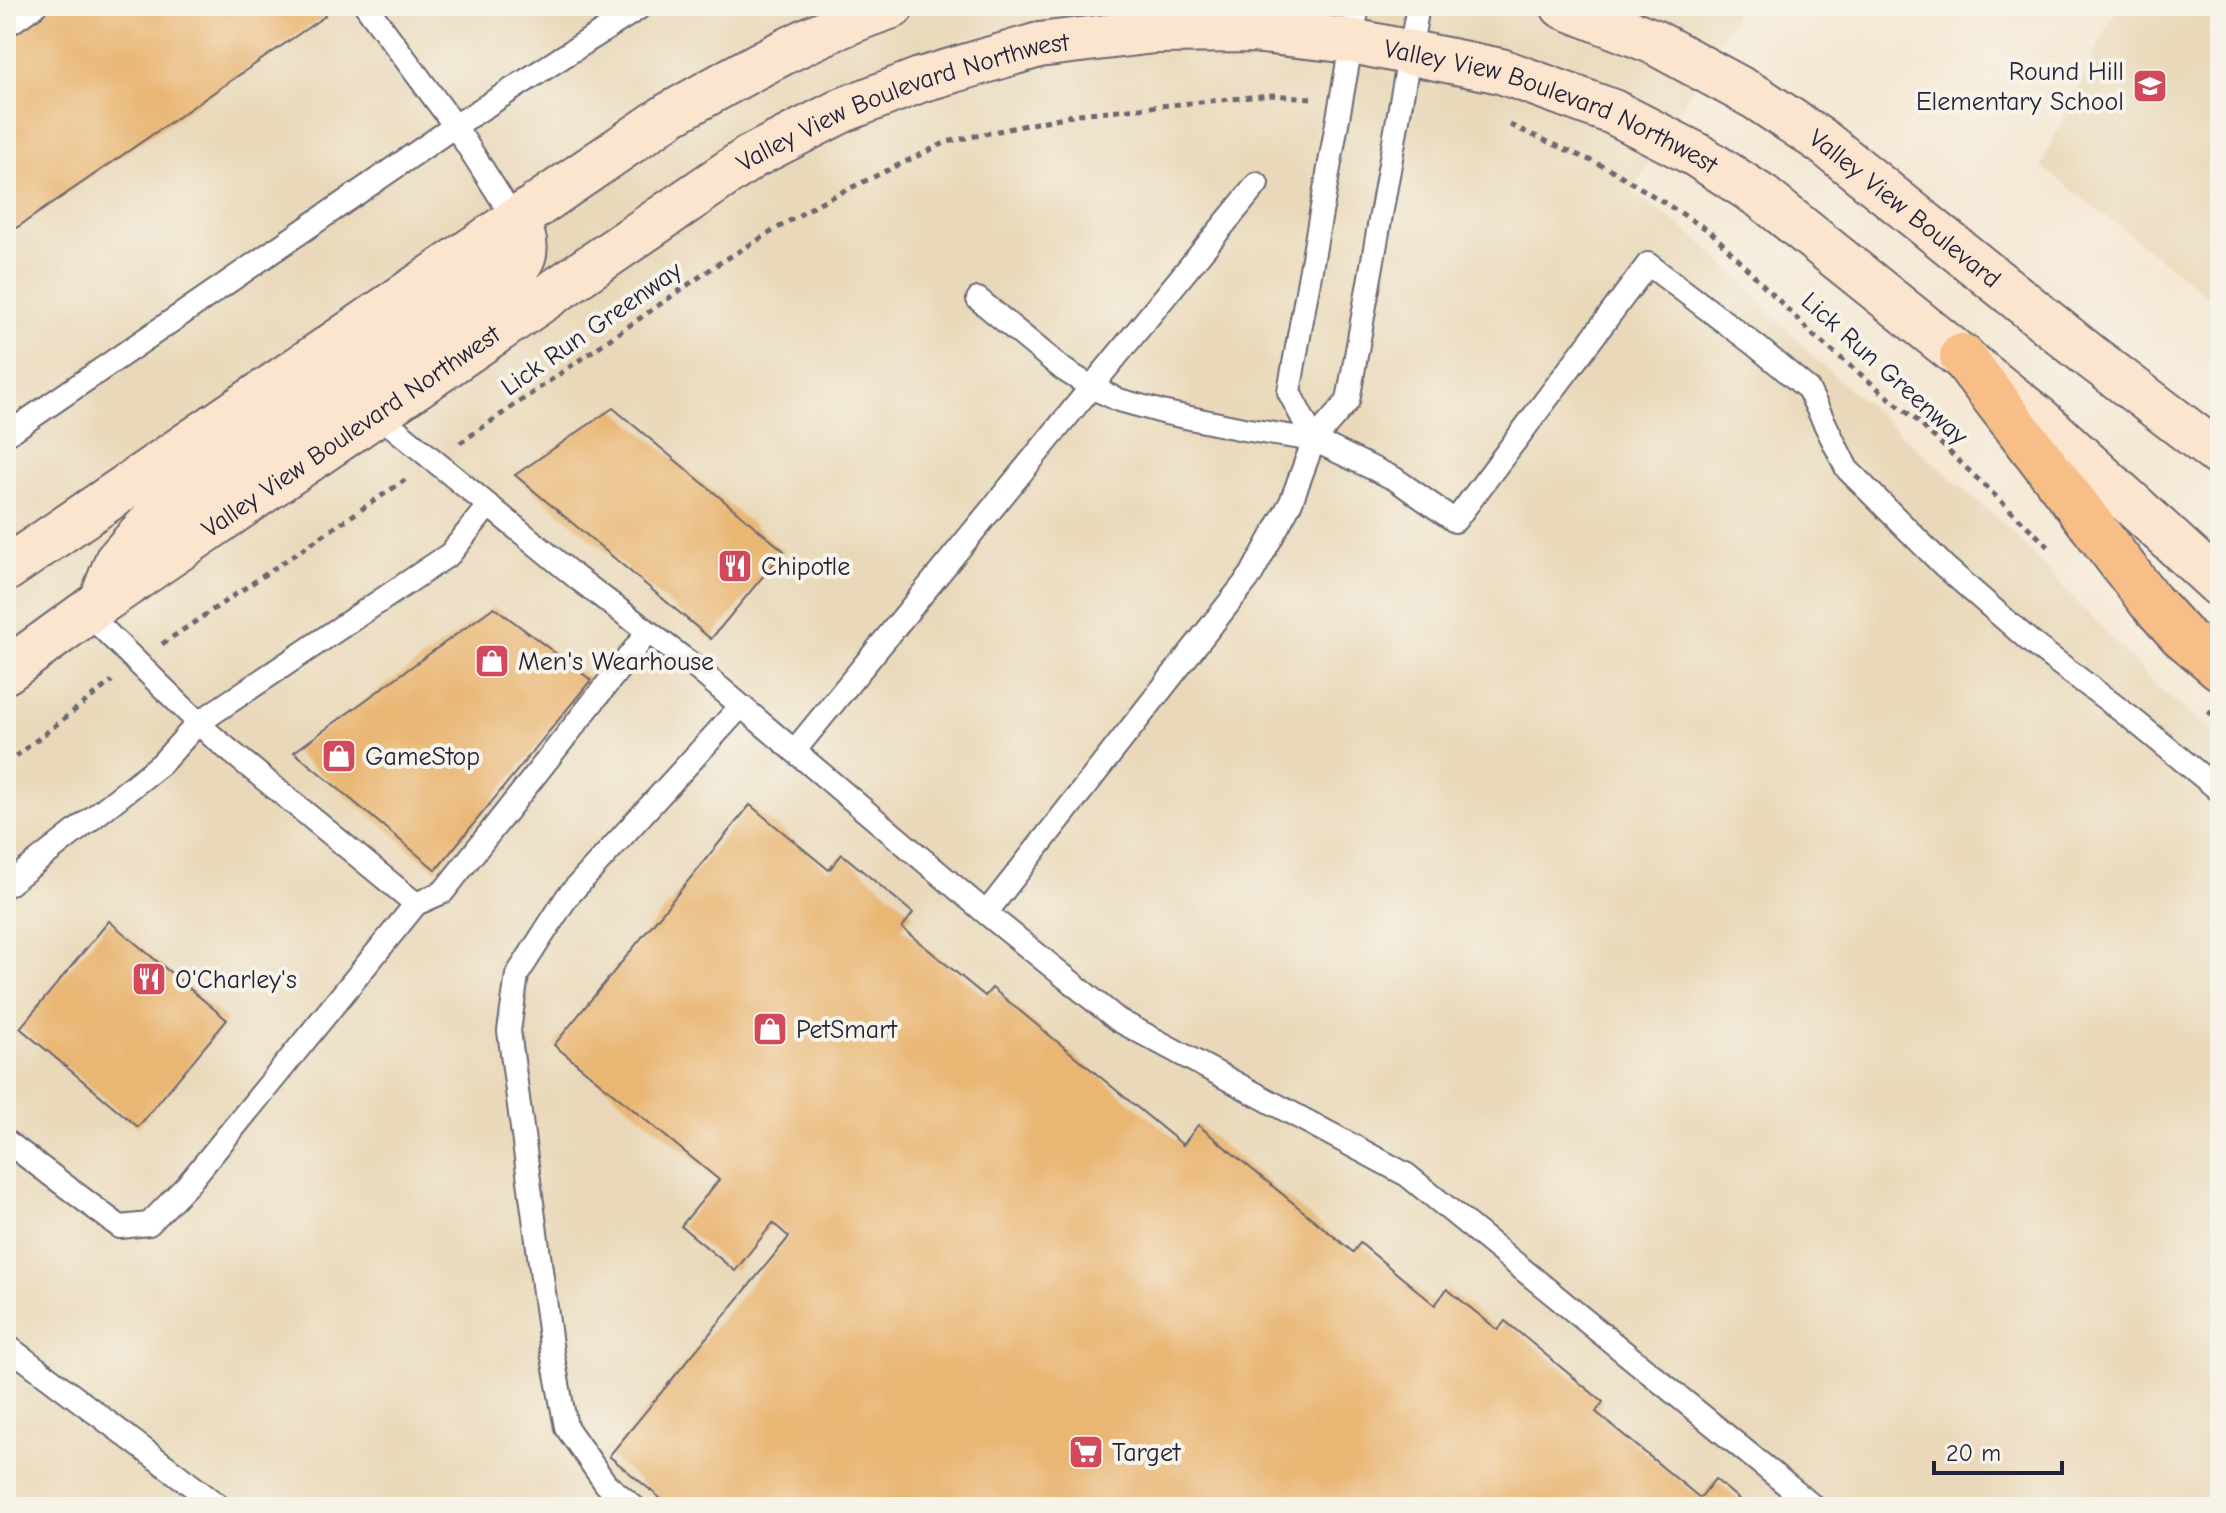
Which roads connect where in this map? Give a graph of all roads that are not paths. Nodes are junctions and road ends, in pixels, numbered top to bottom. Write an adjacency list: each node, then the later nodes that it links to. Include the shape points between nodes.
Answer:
1 (35, 6): 8 (lane)
2 (366, 6): 10 (lane)
3 (642, 6): 10 (lane)
4 (892, 6): 12 (main road, via 778,54 669,115)
5 (1418, 6): 9 (lane)
6 (1563, 6): 19 (main road, Valley View Boulevard, via 1652,41 1757,98 1823,142)
7 (1355, 23): 9 (main road, Valley View Boulevard Northwest); 16 (main road, Valley View Boulevard Northwest, via 1154,31 1039,45 920,80 843,110 751,157); 18 (lane, via 1289,392)
8 (6, 26)
9 (1410, 51): 14 (main road, Valley View Boulevard Northwest, via 1501,71 1613,112 1697,155 1762,197); 18 (lane, via 1348,401)
10 (455, 126): 12 (lane); 17 (lane)
11 (1257, 184): 15 (lane)
12 (515, 220): 21 (main road); 23 (main road, via 526,246 516,269 154,519 117,561)
13 (978, 299): 15 (lane)
14 (1962, 356): 22 (main road, Valley View Boulevard Northwest); 26 (highway, via 2181,635)
15 (1093, 388): 18 (lane, via 1166,413); 29 (lane)
16 (376, 413): 20 (lane); 23 (main road, Valley View Boulevard Northwest)
17 (6, 435)
18 (1314, 440): 30 (lane, via 1395,479 1455,521 1648,264 1808,389 1847,469 1944,566 2032,643); 33 (lane, via 1291,502 1251,575)
19 (2220, 455)
20 (488, 506): 24 (lane); 28 (lane, via 450,554)
21 (6, 568)
22 (2220, 585)
23 (93, 607): 25 (main road, Valley View Boulevard Northwest); 28 (lane, via 136,663)
24 (648, 632): 27 (lane); 32 (lane, via 443,892)
25 (6, 671)
26 (2209, 685)
27 (741, 706): 29 (lane); 37 (lane, via 567,897 517,975 509,1031 566,1427 606,1484)
28 (198, 723): 31 (lane, via 161,764); 32 (lane)
29 (795, 750): 33 (lane)
30 (2220, 791)
31 (6, 886)
32 (416, 904): 34 (lane, via 188,1184 149,1224 120,1227)
33 (986, 913): 38 (lane, via 1118,1020 1407,1175)
34 (6, 1141)
35 (6, 1345): 36 (lane)
36 (220, 1507)
37 (634, 1507)
38 (1814, 1507)

